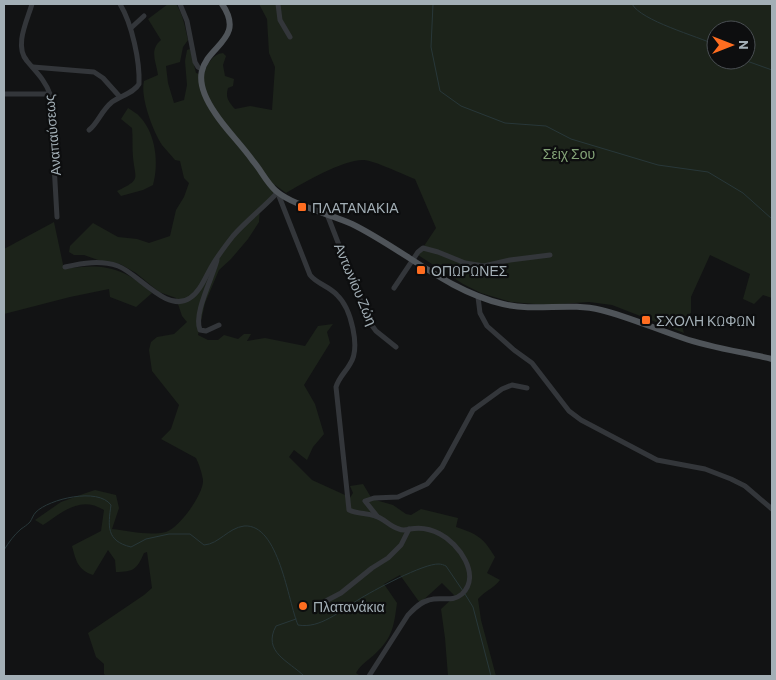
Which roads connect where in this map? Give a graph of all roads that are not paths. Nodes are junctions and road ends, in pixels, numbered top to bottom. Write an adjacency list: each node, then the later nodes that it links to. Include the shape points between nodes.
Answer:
1 (32, 4): 9 (street, Αναπαύσεως, via 22,45 24,57)
2 (120, 4): 7 (street)
3 (180, 4): 10 (street, via 187,21 195,62)
4 (222, 4): 10 (main road, via 230,19 230,30)
5 (278, 4): 8 (street, via 280,20)
6 (144, 16): 7 (street)
7 (131, 28): 13 (street, via 139,84)
8 (290, 37)
9 (33, 67): 12 (street, Αναπαύσεως); 13 (street, via 94,72)
10 (201, 69): 15 (main road, via 201,86 212,110)
11 (4, 94): 12 (street)
12 (50, 94): 17 (street, Αναπαύσεως)
13 (120, 97): 14 (street, via 104,110)
14 (89, 130)
15 (276, 191): 16 (main road); 18 (street); 29 (street, via 310,275 337,295 346,307 352,326 354,356 336,387 348,506 354,512)
16 (327, 214): 20 (main road, via 374,235); 25 (street, Αντωνίου Ζώη, via 368,320)
17 (57, 216)
18 (219, 255): 21 (street, via 197,292 181,302 160,296 136,276 116,266 90,262); 24 (street, via 202,302 198,326 206,331)
19 (550, 255): 20 (street, via 484,266 423,248)
20 (413, 260): 22 (street); 23 (main road)
21 (65, 267)
22 (394, 288)
23 (478, 297): 26 (main road, via 522,308 597,309 691,340); 28 (street, via 480,313 487,326 532,363 569,410 581,420 657,460 705,469 731,478)
24 (219, 325)
25 (396, 347)
26 (772, 359)
27 (527, 388): 29 (street, via 512,385 502,389 473,410 442,467 427,484 398,497 365,501)
28 (772, 509)
29 (376, 516): 30 (street, via 398,529)
30 (409, 529): 31 (street, via 401,545 388,558); 32 (street, via 427,529 449,540 466,561 470,574 468,586 456,598 429,600 415,607)
31 (322, 603)
32 (369, 676)

